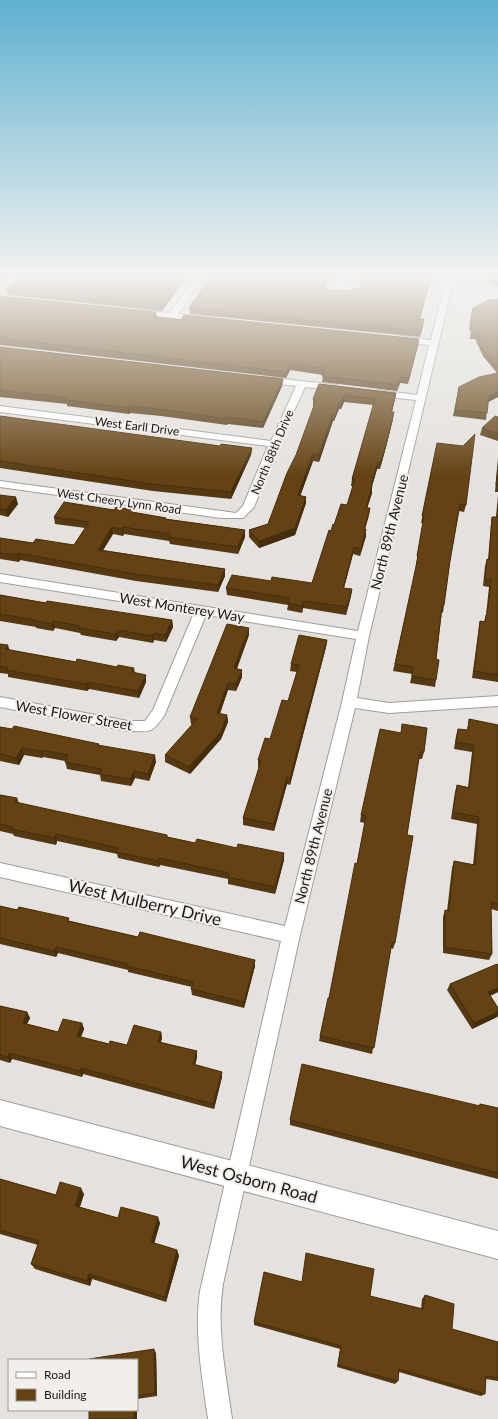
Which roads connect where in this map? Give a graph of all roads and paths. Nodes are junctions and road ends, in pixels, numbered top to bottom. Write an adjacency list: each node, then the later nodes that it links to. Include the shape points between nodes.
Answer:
1 (435, 344): 6 (street, North 89th Avenue)
2 (254, 378): 3 (street)
3 (302, 384): 4 (street); 8 (street, North 88th Drive)
4 (347, 389)
5 (369, 392): 6 (street)
6 (421, 398): 13 (street, North 89th Avenue)
7 (0, 409): 8 (street, West Earll Drive)
8 (274, 444): 10 (street, North 88th Drive, via 248,507)
9 (0, 484): 10 (street, West Cheery Lynn Road)
10 (239, 516)
11 (0, 578): 12 (street, West Monterey Way)
12 (202, 610): 13 (street, West Monterey Way); 15 (street, West Flower Street, via 159,712 149,726 128,726)
13 (363, 636): 16 (street, North 89th Avenue)
14 (498, 701): 16 (street, via 389,708)
15 (0, 702)
16 (349, 702): 18 (street, North 89th Avenue)
17 (0, 870): 18 (street, West Mulberry Drive)
18 (291, 934): 20 (street, North 89th Avenue)
19 (0, 1113): 20 (street, West Osborn Road)
20 (236, 1176): 21 (street, West Osborn Road); 22 (street, North 89th Avenue, via 216,1265 209,1318)
21 (498, 1245)
22 (220, 1419)

